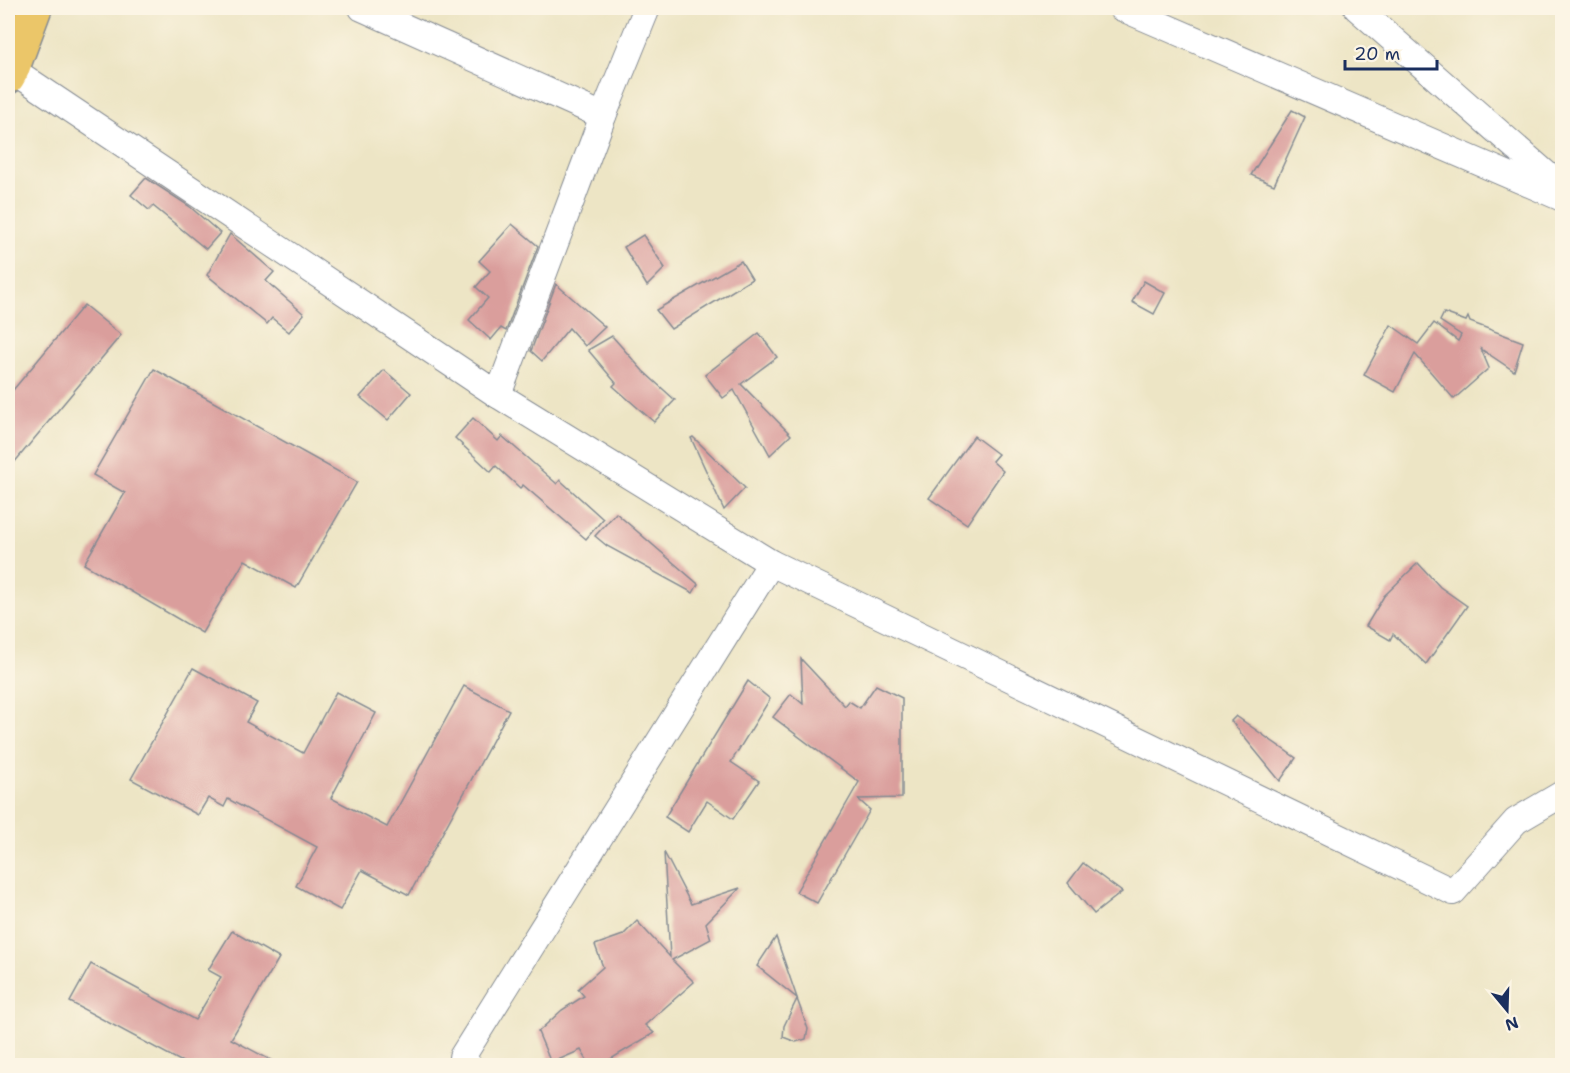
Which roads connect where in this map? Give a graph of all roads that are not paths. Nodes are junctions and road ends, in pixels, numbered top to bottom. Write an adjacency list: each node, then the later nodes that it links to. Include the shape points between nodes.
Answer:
1 (35, 8): 6 (main road)
2 (362, 8): 7 (street)
3 (647, 8): 7 (street)
4 (1122, 8): 9 (street)
5 (1357, 8): 8 (street)
6 (9, 72): 10 (street)
7 (603, 117): 10 (street)
8 (1563, 188)
9 (1563, 198)
10 (498, 394): 11 (street)
11 (771, 563): 12 (street, via 1453,892 1516,821); 13 (street)
12 (1563, 794)
13 (462, 1062)

